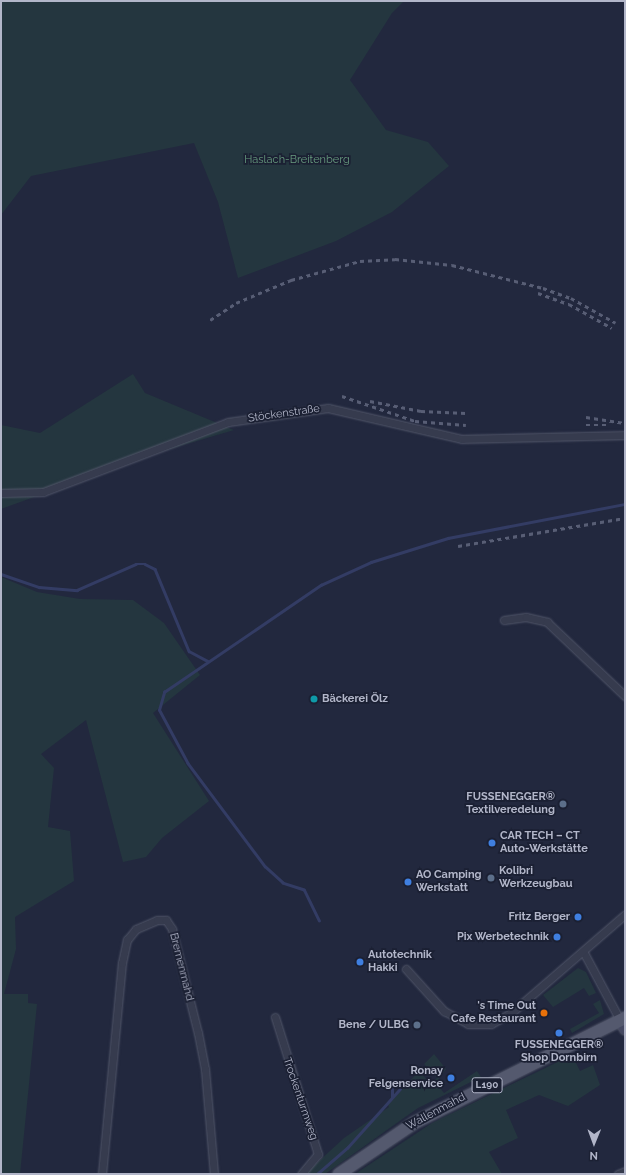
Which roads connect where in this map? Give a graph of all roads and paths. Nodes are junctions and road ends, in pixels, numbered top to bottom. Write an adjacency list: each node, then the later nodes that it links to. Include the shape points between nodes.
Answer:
1 (625, 435): 2 (street, Stöckenstraße, via 462,439 328,408 228,422 43,492)
2 (1, 493)
3 (504, 620): 4 (street, via 526,617 547,622)
4 (625, 696)
5 (624, 915): 6 (street)
6 (584, 953): 7 (street, via 511,1013 480,1026 468,1024 444,1011); 9 (street)
7 (406, 969)
8 (275, 1017): 13 (street, Trockenturmweg, via 318,1154)
9 (623, 1022): 14 (main road, Wallenmahd / L190, via 414,1123)
10 (625, 1171): 15 (street)
11 (102, 1174): 12 (street, Bremenmahd, via 122,963 127,940 136,929 157,920 166,920 172,929 201,1048)
12 (214, 1174)
13 (301, 1174)
14 (339, 1174)
15 (618, 1174)

